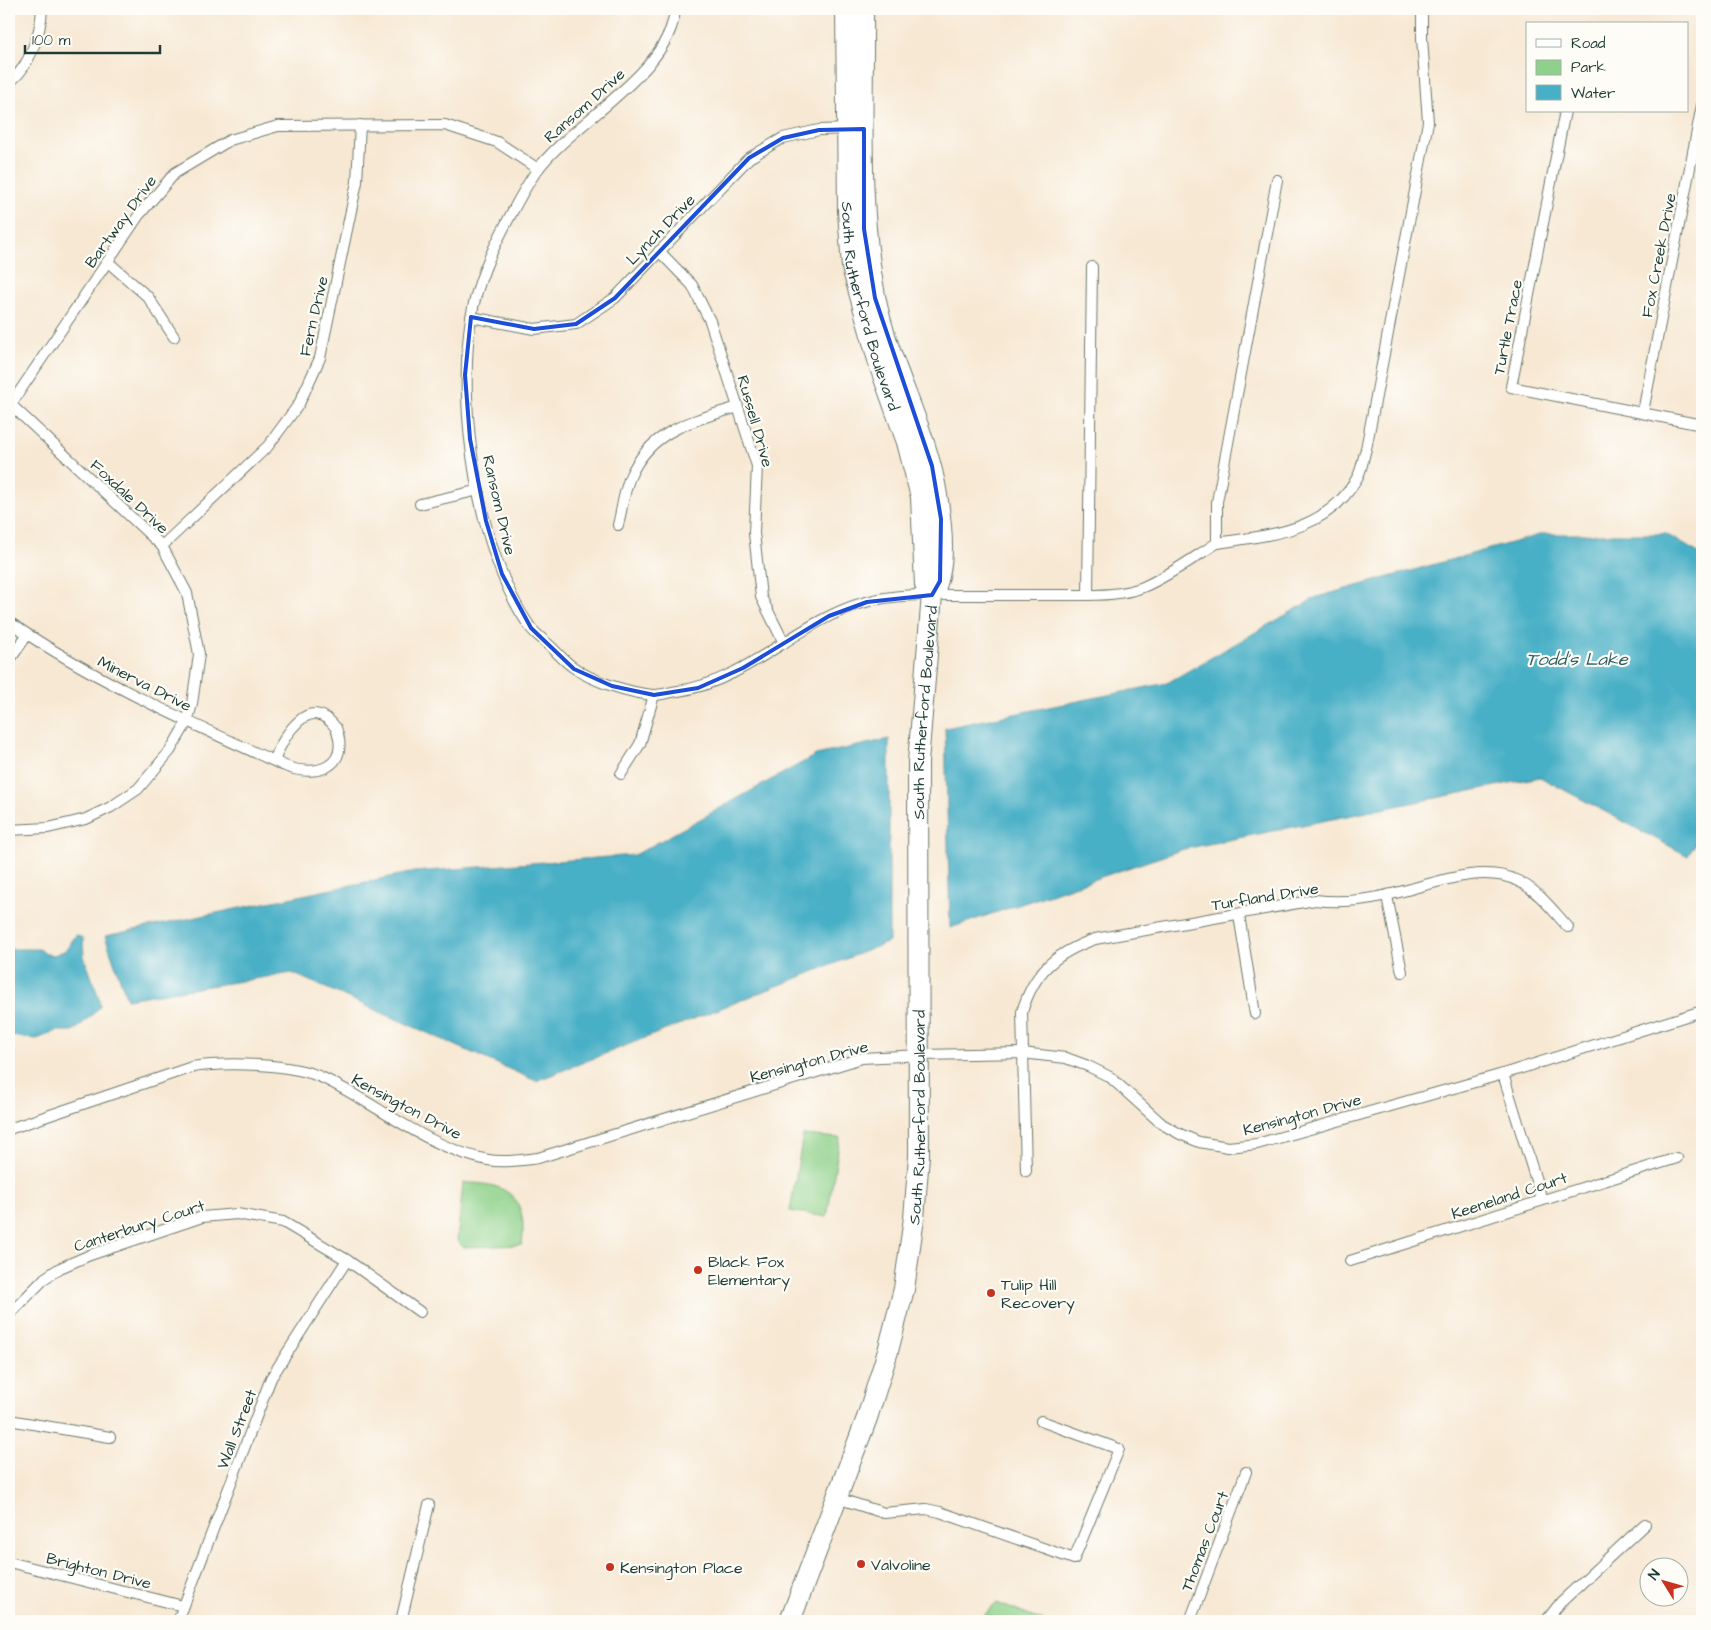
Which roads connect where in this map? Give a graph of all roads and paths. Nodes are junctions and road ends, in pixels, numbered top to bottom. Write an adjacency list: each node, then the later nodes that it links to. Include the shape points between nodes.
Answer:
1 (42, 9): 6 (street, via 35,45 16,78)
2 (675, 9): 11 (street, Ransom Drive, via 675,19 655,58 626,89 580,126)
3 (846, 9): 10 (highway, South Rutherford Boulevard)
4 (863, 9): 10 (highway, South Rutherford Boulevard)
5 (1422, 9): 25 (street, via 1428,122 1358,477 1341,502 1294,530)
6 (9, 82)
7 (1702, 105): 20 (street, Fox Creek Drive)
8 (1565, 112): 20 (street, Turtle Trace, via 1511,386)
9 (360, 125): 11 (street, Bartway Drive, via 445,124 497,142); 14 (street, Bartway Drive, via 278,126 230,140 175,173 139,215); 26 (street, Fern Drive, via 357,182 320,358 299,404 268,446)
10 (856, 129): 13 (street, Lynch Drive, via 819,130 783,138 749,158); 27 (highway, South Rutherford Boulevard, via 848,211 852,267 880,367 907,442 921,498 925,585)
11 (538, 169): 16 (street, Ransom Drive, via 482,272)
12 (1277, 180): 25 (street, via 1218,502)
13 (659, 251): 16 (street, Lynch Drive, via 615,298 576,324 534,329); 19 (street, Russell Drive, via 692,285 710,321)
14 (108, 262): 17 (street, via 148,297); 18 (street, Bartway Drive)
15 (1092, 267): 28 (street)
16 (471, 317): 22 (street, Ransom Drive, via 465,375 470,439)
17 (174, 337)
18 (9, 405): 26 (street, Foxdale Drive)
19 (738, 407): 24 (street, via 684,423 652,443 630,476); 31 (street, Russell Drive, via 757,466 754,533 761,597)
20 (1642, 412): 21 (street, Turtle Trace)
21 (1702, 425)
22 (479, 490): 23 (street); 33 (street, Ransom Drive, via 502,574 531,628 574,669 612,686)
23 (420, 504)
24 (618, 525)
25 (1218, 542): 28 (street, Ransom Drive, via 1142,588)
26 (162, 546): 34 (street, Foxdale Drive, via 187,593 199,654)
27 (932, 595): 28 (street, Ransom Drive); 31 (street, Ransom Drive, via 867,602 829,616); 45 (highway, South Rutherford Boulevard, via 918,762)
28 (1088, 595)
29 (9, 622): 30 (street, Minerva Drive)
30 (27, 634): 32 (street); 34 (street, Minerva Drive, via 101,679)
31 (784, 643): 33 (street, Ransom Drive, via 743,668 698,688)
32 (9, 661)
33 (654, 695): 36 (street, via 640,744)
34 (187, 722): 35 (street, Minerva Drive); 37 (street, Foxdale Drive, via 159,766 138,789 118,803 72,823)
35 (274, 761): 35 (street, Minerva Drive, via 286,732 303,718 321,716 336,728 338,753 324,769 304,772)
36 (621, 774)
37 (9, 830)
38 (1387, 896): 39 (street, Turfland Drive, via 1341,903 1315,900); 40 (street, Turfland Drive, via 1461,876 1496,874 1517,880 1536,892); 41 (street)
39 (1239, 915): 43 (street); 44 (street, Turfland Drive, via 1095,939 1073,947 1040,974 1028,994 1022,1012)
40 (1568, 927)
41 (1402, 972)
42 (1702, 1011): 46 (street, Kensington Drive)
43 (1255, 1014)
44 (1022, 1053): 45 (street, Kensington Drive); 46 (street, Kensington Drive, via 1066,1058 1088,1066 1110,1077 1162,1124 1200,1142 1228,1147 1257,1144); 49 (street, Turfland Drive)
45 (921, 1054): 47 (street, Kensington Drive, via 862,1058 538,1158 513,1161 490,1160 449,1149 322,1077 282,1068 214,1063 192,1067); 59 (highway, South Rutherford Boulevard, via 920,1156 904,1289 867,1418)
46 (1503, 1074): 50 (street)
47 (9, 1129)
48 (1677, 1158): 50 (street, Keeneland Court)
49 (1026, 1171)
50 (1542, 1200): 52 (street, Keeneland Court)
51 (347, 1260): 53 (street, Canterbury Court); 54 (street, Canterbury Court, via 283,1222 236,1214 202,1217 60,1268 45,1278); 63 (street, Wall Street, via 271,1378)
52 (1350, 1260)
53 (420, 1312)
54 (9, 1315)
55 (9, 1420): 57 (street)
56 (1041, 1421): 59 (street, via 1119,1449 1074,1559 940,1512 926,1509 884,1513)
57 (110, 1437)
58 (1246, 1472): 67 (street, Thomas Court)
59 (837, 1498): 66 (highway, South Rutherford Boulevard)
60 (429, 1505): 65 (street)
61 (1645, 1524): 68 (street, via 1560,1602)
62 (9, 1562): 63 (street, Brighton Drive)
63 (183, 1606): 64 (street, Wall Street)
64 (178, 1621)
65 (401, 1621)
66 (790, 1621)
67 (1190, 1621)
68 (1546, 1621)

